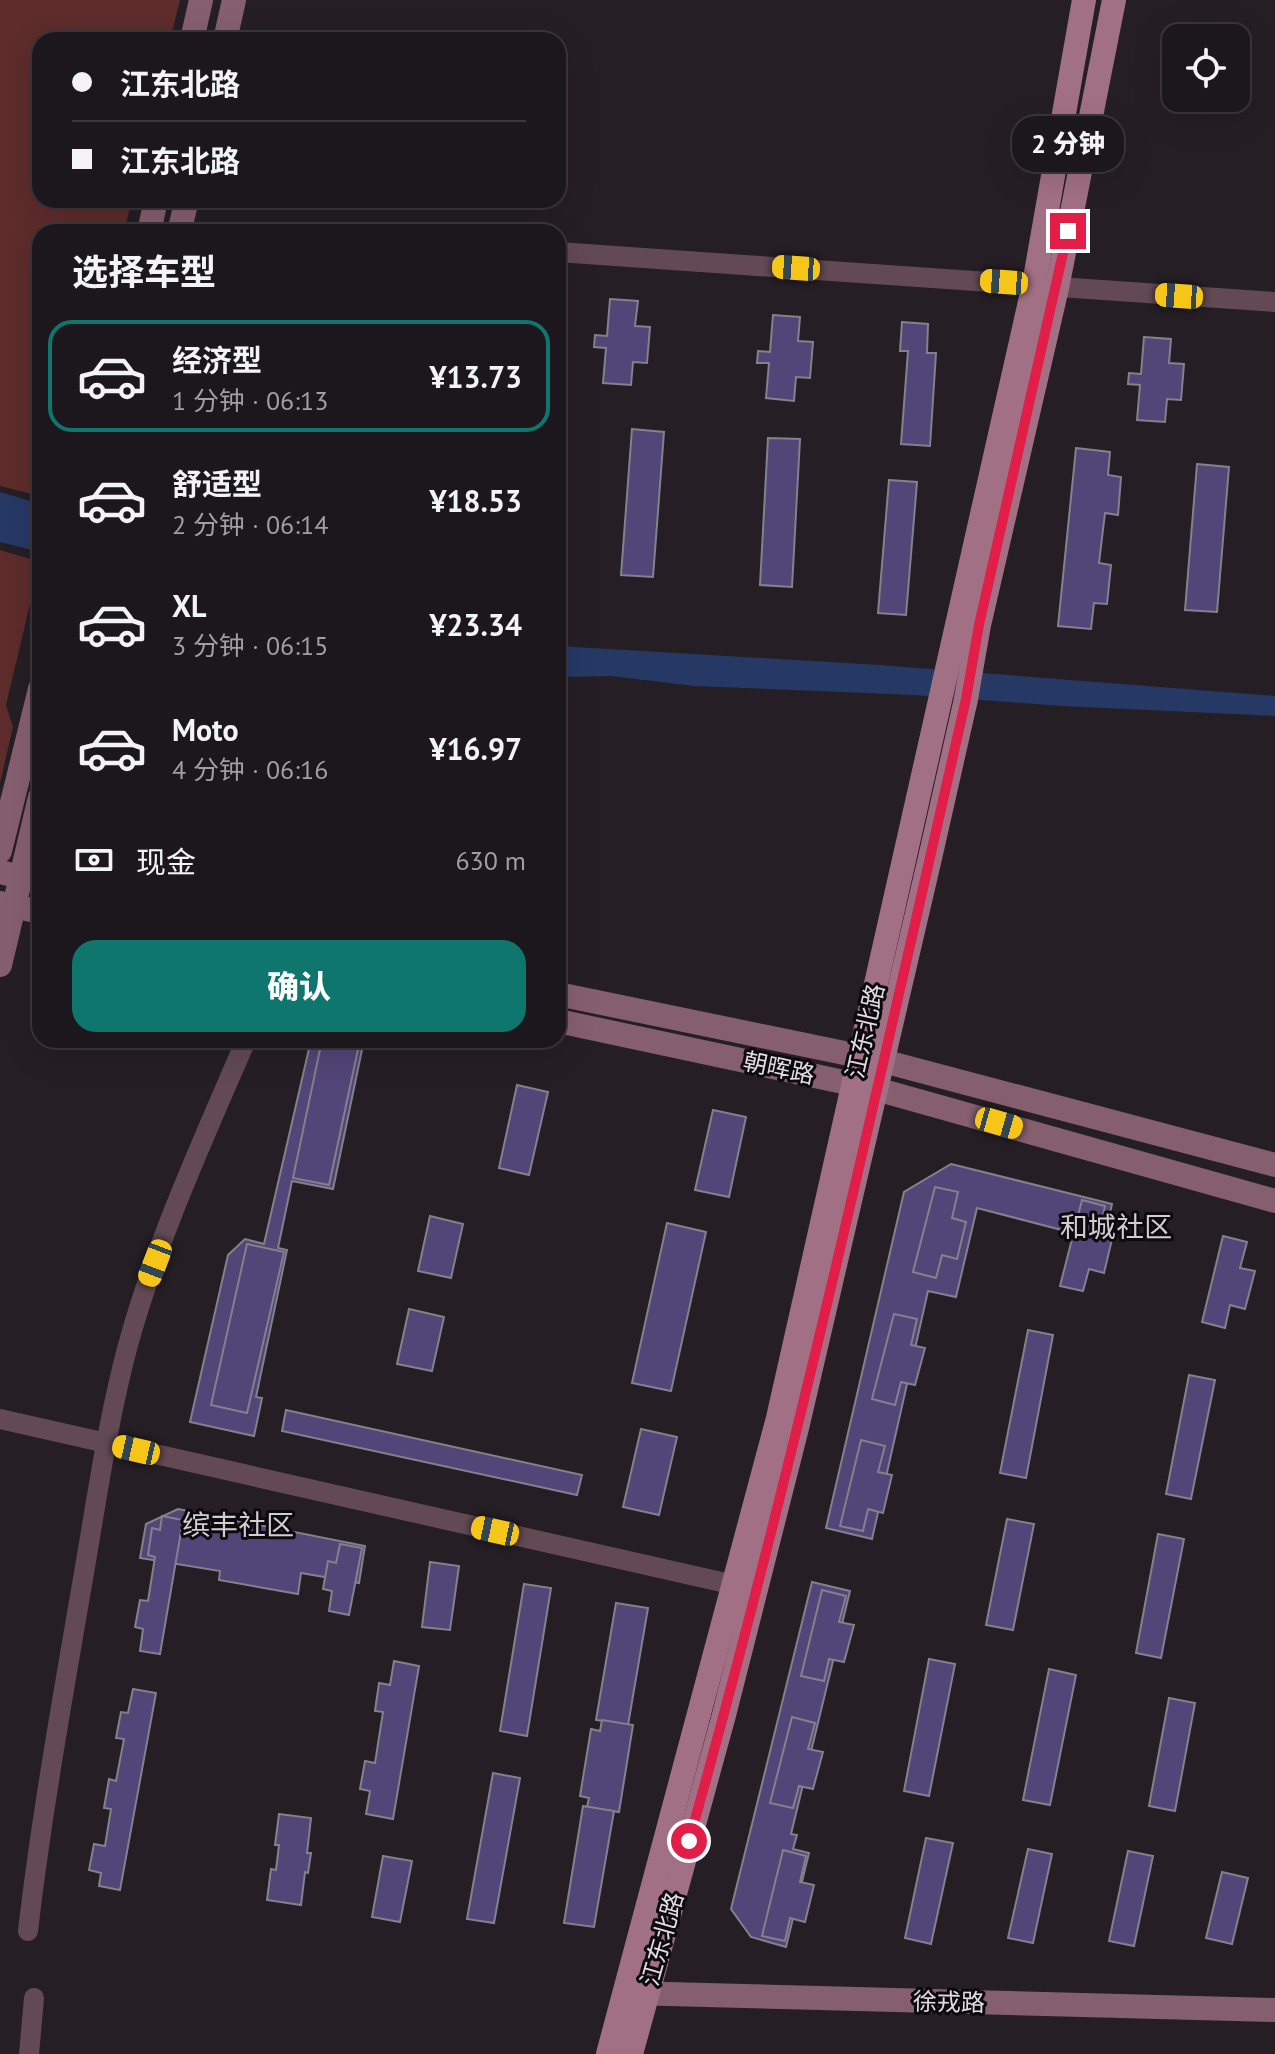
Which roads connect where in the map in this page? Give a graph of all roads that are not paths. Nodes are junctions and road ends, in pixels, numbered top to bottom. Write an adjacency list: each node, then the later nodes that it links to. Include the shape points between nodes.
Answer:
1 (201, 0): 5 (main road)
2 (234, 0): 6 (main road)
3 (1084, 0): 8 (main road, 江东北路)
4 (1114, 0): 8 (main road, 江东北路)
5 (194, 32)
6 (227, 32)
7 (566, 253): 8 (street)
8 (1046, 286): 9 (street); 10 (main road, 江东北路)
9 (1275, 302)
10 (966, 637): 21 (main road, 江东北路, via 937,713); 21 (main road, 江东北路, via 966,699)
11 (32, 721): 13 (main road)
12 (32, 829): 14 (main road)
13 (0, 851)
14 (20, 877): 15 (main road)
15 (6, 905): 16 (main road); 17 (main road)
16 (32, 910)
17 (0, 965)
18 (566, 996): 21 (main road, 朝晖路)
19 (566, 1023): 22 (main road, 朝晖路)
20 (243, 1048): 26 (street, via 147,1283)
21 (871, 1058): 22 (main road, 江东北路); 23 (main road, 朝晖路)
22 (865, 1086): 24 (main road, 朝晖路); 27 (main road, 江东北路, via 797,1428)
23 (1275, 1165)
24 (1275, 1201)
25 (0, 1419): 26 (street)
26 (106, 1443): 27 (street); 28 (street)
27 (745, 1588): 29 (main road, 江东北路, via 724,1715)
28 (28, 1931)
29 (635, 1994): 31 (main road, 徐戎路); 33 (main road, 江东北路); 34 (main road, 江东北路)
30 (34, 1998): 32 (street)
31 (1275, 2010)
32 (29, 2054)
33 (608, 2054)
34 (631, 2054)

